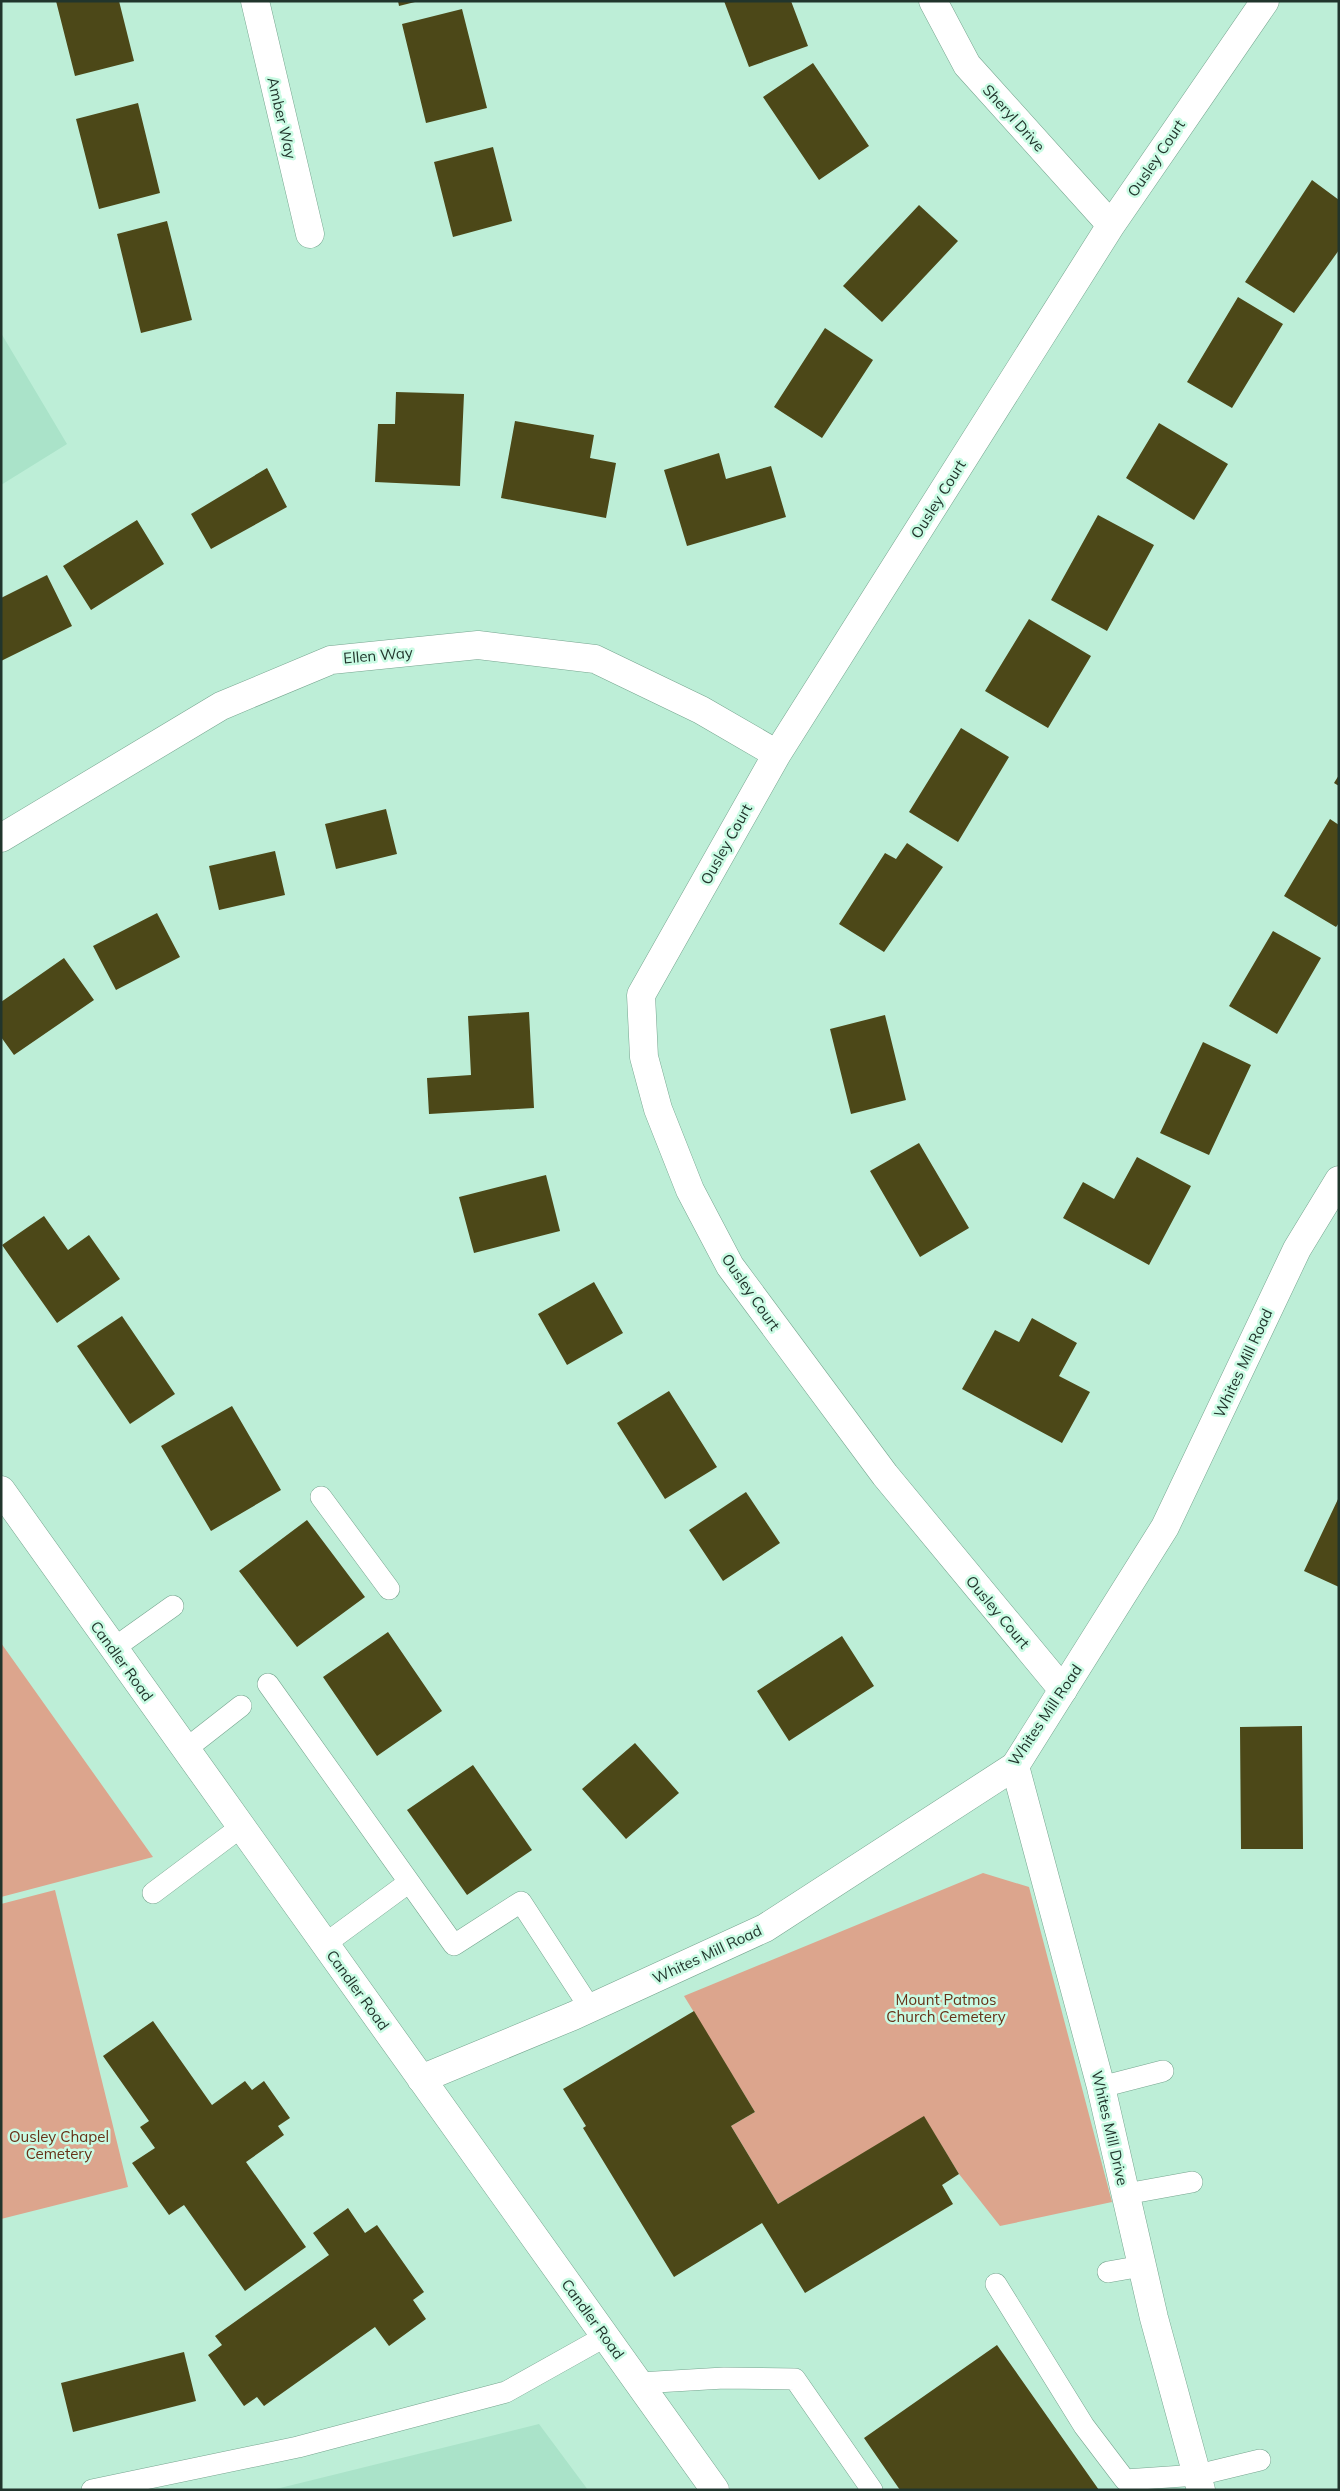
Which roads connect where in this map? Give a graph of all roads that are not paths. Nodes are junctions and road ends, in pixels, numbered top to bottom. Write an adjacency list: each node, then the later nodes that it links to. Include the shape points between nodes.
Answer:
1 (255, 1): 5 (street, Amber Way)
2 (933, 1): 4 (street, Sheryl Drive, via 967,66)
3 (1265, 1): 4 (street, Ousley Court)
4 (1110, 225): 6 (street, Ousley Court)
5 (310, 234)
6 (777, 754): 7 (street, Ellen Way, via 701,710 595,659 478,645 331,660 221,706); 15 (street, Ousley Court, via 642,995 644,1057 658,1109 690,1190 730,1266 885,1475)
7 (1, 838)
8 (1339, 1180): 15 (street, Whites Mill Road, via 1297,1249 1165,1527)
9 (1, 1490): 13 (street, Candler Road)
10 (321, 1497): 11 (lane)
11 (390, 1588)
12 (173, 1606): 13 (lane)
13 (114, 1648): 17 (street, Candler Road)
14 (268, 1684): 20 (lane)
15 (1063, 1690): 18 (street, Whites Mill Road)
16 (241, 1706): 17 (lane)
17 (186, 1750): 19 (street, Candler Road)
18 (1015, 1766): 23 (street, Whites Mill Road, via 765,1928); 26 (street, Whites Mill Drive)
19 (241, 1826): 21 (lane); 22 (street, Candler Road)
20 (408, 1883): 22 (lane); 23 (lane, via 454,1945 521,1902)
21 (153, 1893)
22 (325, 1944): 25 (street, Candler Road)
23 (590, 2008): 25 (street, Whites Mill Road)
24 (1163, 2071): 26 (lane)
25 (422, 2079): 32 (street, Candler Road)
26 (1101, 2087): 28 (street, Whites Mill Drive)
27 (1192, 2182): 28 (lane)
28 (1126, 2194): 29 (street, Whites Mill Drive)
29 (1142, 2266): 30 (lane); 35 (street, Whites Mill Drive)
30 (1108, 2272)
31 (996, 2284): 35 (lane, via 1084,2426 1125,2480)
32 (606, 2336): 33 (street, Candler Road); 36 (lane, via 506,2392 298,2447)
33 (639, 2383): 37 (street, Candler Road); 38 (lane, via 724,2378 795,2379)
34 (1260, 2460): 35 (lane)
35 (1200, 2482)
36 (92, 2490)
37 (715, 2490)
38 (872, 2490)

